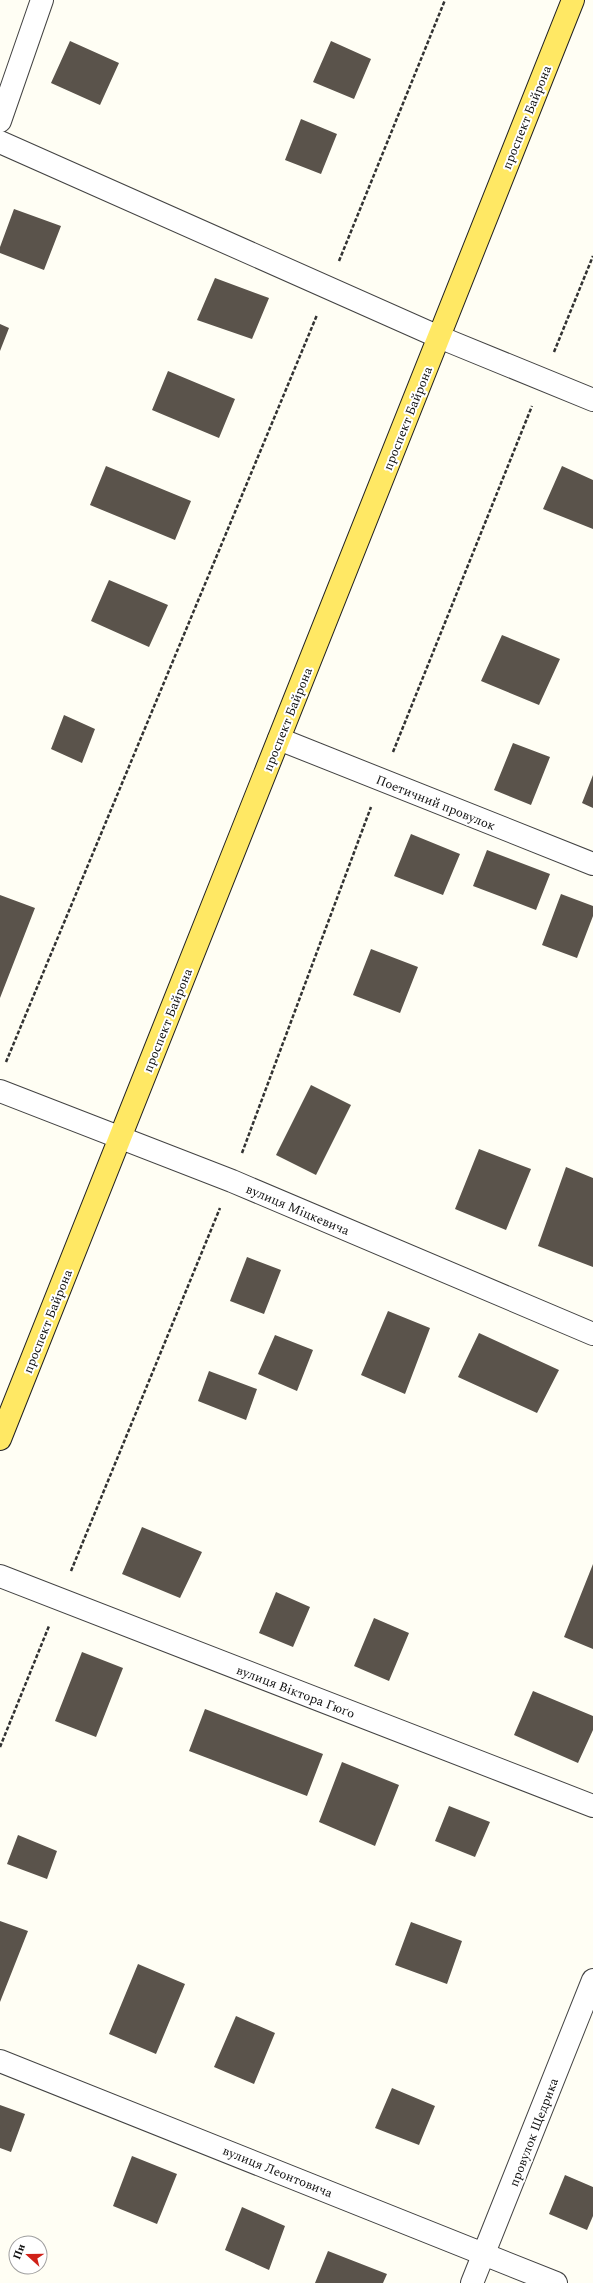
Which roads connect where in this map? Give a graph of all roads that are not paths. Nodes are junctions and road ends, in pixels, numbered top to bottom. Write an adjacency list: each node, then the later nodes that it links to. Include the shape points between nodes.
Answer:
1 (42, 0): 3 (street)
2 (573, 0): 5 (main road, проспект Байрона)
3 (0, 121)
4 (0, 142): 5 (street)
5 (439, 337): 6 (street); 7 (main road, проспект Байрона)
6 (593, 400)
7 (279, 739): 8 (street, Поетичний провулок); 10 (main road, проспект Байрона)
8 (593, 864)
9 (0, 1091): 10 (street, вулиця Міцкевича)
10 (120, 1138): 11 (street, вулиця Міцкевича, via 232,1181); 12 (main road, проспект Байрона)
11 (593, 1334)
12 (0, 1439)
13 (0, 1576): 14 (street, вулиця Віктора Гюґо)
14 (593, 1806)
15 (593, 1980): 17 (street, провулок Щедрика)
16 (0, 2061): 17 (street, вулиця Леонтовича)
17 (486, 2254): 18 (street, провулок Щедрика); 19 (street, вулиця Леонтовича)
18 (472, 2283)
19 (556, 2283)

